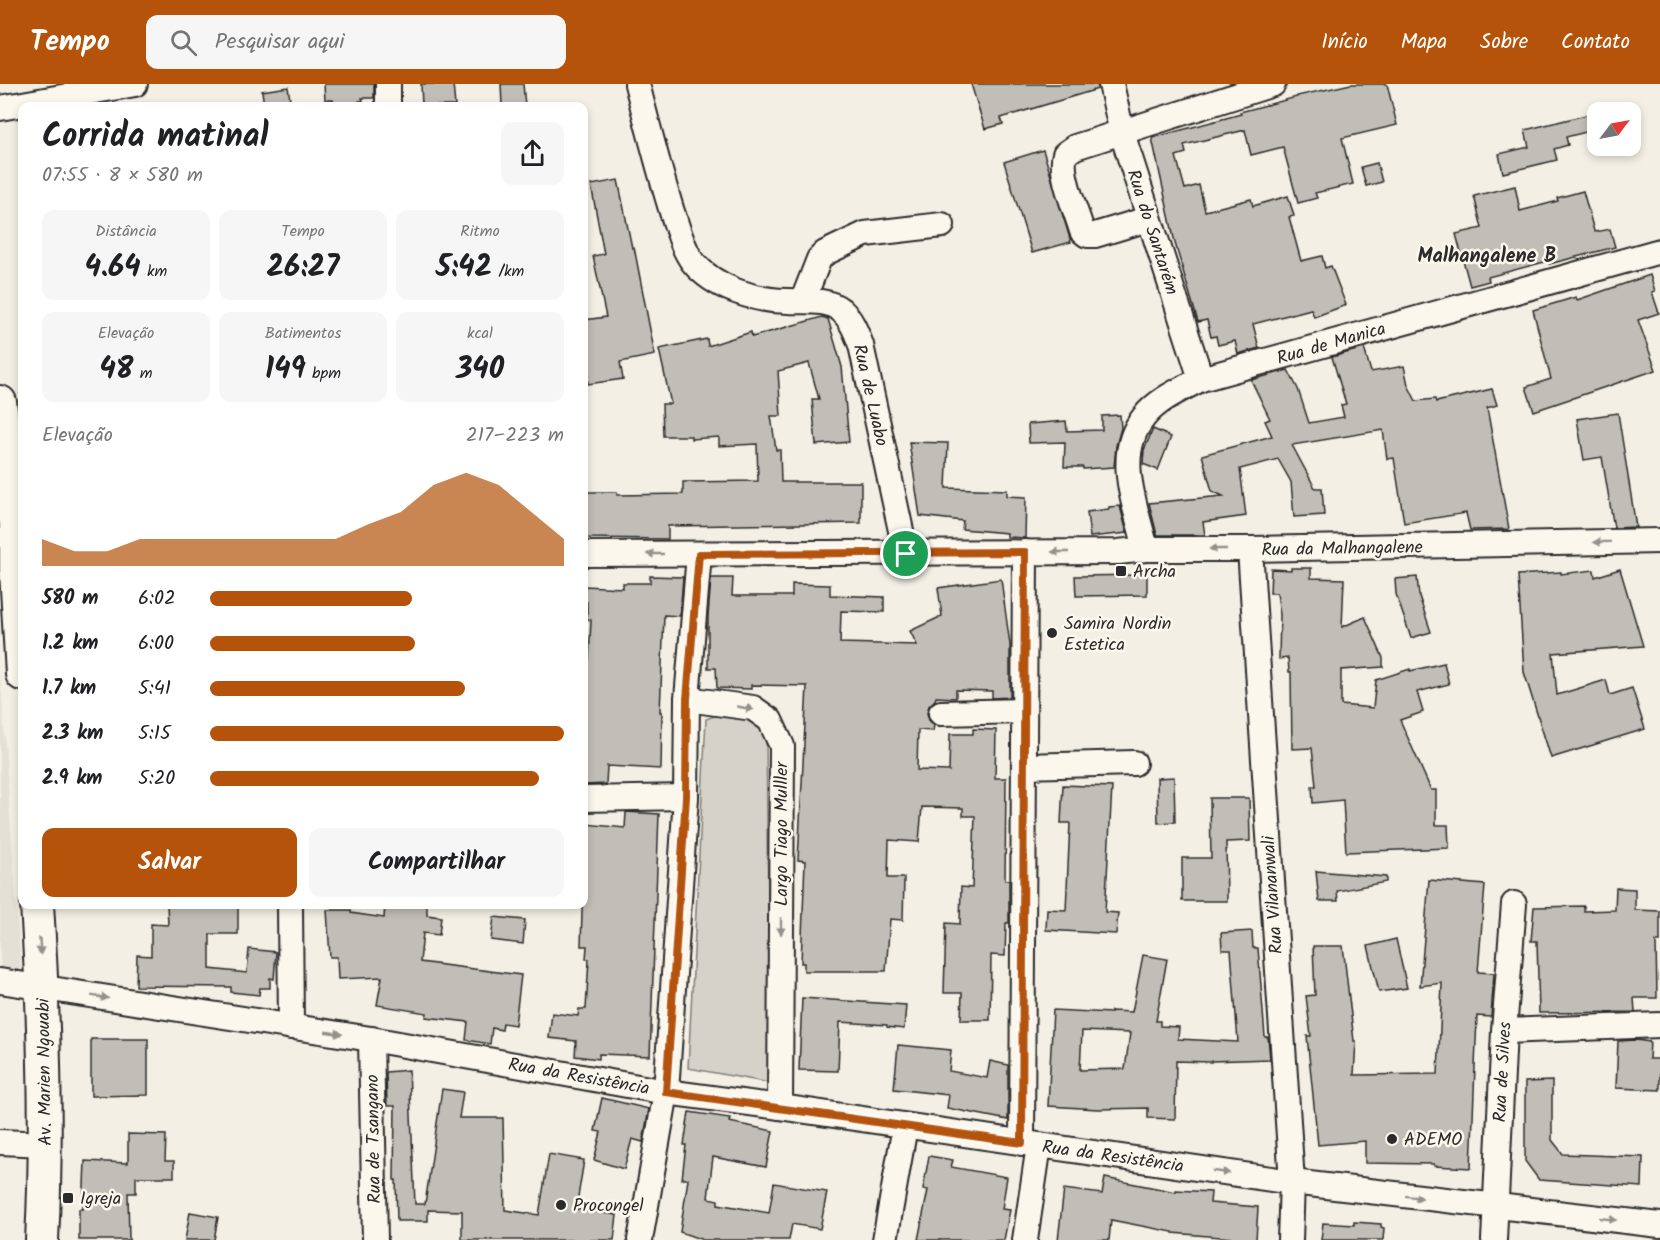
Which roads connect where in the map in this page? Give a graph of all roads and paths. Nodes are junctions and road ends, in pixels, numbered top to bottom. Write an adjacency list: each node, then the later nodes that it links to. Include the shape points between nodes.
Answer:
1 (135, 84): 6 (street)
2 (388, 84): 7 (street)
3 (637, 84): 14 (street, Rua de Luabo, via 668,200 693,262 714,280 754,296)
4 (1111, 84): 10 (street, Rua do Santarém)
5 (1273, 84): 10 (street)
6 (34, 102)
7 (388, 102)
8 (18, 105): 9 (street)
9 (0, 108)
10 (1122, 133): 11 (street, Rua do Santarém); 11 (street, via 1069,149 1063,160 1067,182 1082,231 1087,235)
11 (1148, 219): 15 (street, Rua do Santarém)
12 (942, 225): 14 (street, via 865,234 825,253)
13 (1660, 251): 15 (street, Rua de Manica)
14 (803, 300): 24 (street, Rua de Luabo, via 839,309 852,323 861,345)
15 (1201, 379): 19 (street, Rua de Manica, via 1145,415 1128,448 1127,469)
16 (0, 402): 17 (main road)
17 (13, 529): 25 (main road)
18 (1660, 541): 20 (street, Rua da Malhangalene, one-way to 20)
19 (1146, 549): 20 (street, Rua da Malhangalene, one-way to 19); 21 (street, Rua da Malhangalene, one-way to 21)
20 (1250, 549): 49 (street, Rua Vilananwali)
21 (1025, 552): 24 (street, Rua da Malhangalene); 28 (street)
22 (588, 554): 23 (street, Rua da Malhangalene, one-way to 22)
23 (699, 554): 24 (street, Rua da Malhangalene); 27 (street)
24 (906, 554)
25 (13, 569): 26 (main road)
26 (18, 627)
27 (687, 699): 32 (street); 44 (street, Largo Tiago Mulller, one-way to 44, via 753,708 770,720 782,746)
28 (1024, 711): 29 (street); 31 (street)
29 (941, 713)
30 (1134, 763): 31 (street)
31 (1024, 766): 48 (street)
32 (686, 797): 33 (street); 43 (street)
33 (588, 799)
34 (1514, 904): 41 (street, Rua de Silves)
35 (37, 909): 38 (main road, Av. Marien Ngouabi, one-way to 38)
36 (290, 909): 40 (street)
37 (0, 981): 38 (street, Rua da Resistência)
38 (42, 988): 40 (street, Rua da Resistência, one-way to 40); 47 (main road, Av. Marien Ngouabi)
39 (1660, 1024): 41 (street)
40 (291, 1027): 42 (street, Rua da Resistência, one-way to 42)
41 (1504, 1031): 50 (street, Rua de Silves)
42 (371, 1039): 43 (street, Rua da Resistência); 53 (street, Rua de Tsangano)
43 (666, 1092): 44 (street, Rua da Resistência); 54 (street)
44 (780, 1107): 45 (street, Rua da Resistência)
45 (905, 1126): 48 (street, Rua da Resistência); 55 (street)
46 (0, 1142): 47 (street)
47 (46, 1144): 52 (main road, Av. Marien Ngouabi)
48 (1030, 1144): 49 (street, Rua da Resistência, one-way to 49); 56 (street)
49 (1292, 1182): 50 (street, Rua da Resistência, one-way to 50); 57 (street, Rua Vilananwali)
50 (1496, 1207): 51 (street, Rua da Resistência, one-way to 51); 58 (street, Rua de Silves)
51 (1660, 1225)
52 (42, 1240)
53 (375, 1240)
54 (640, 1240)
55 (885, 1240)
56 (1025, 1240)
57 (1290, 1240)
58 (1494, 1240)

